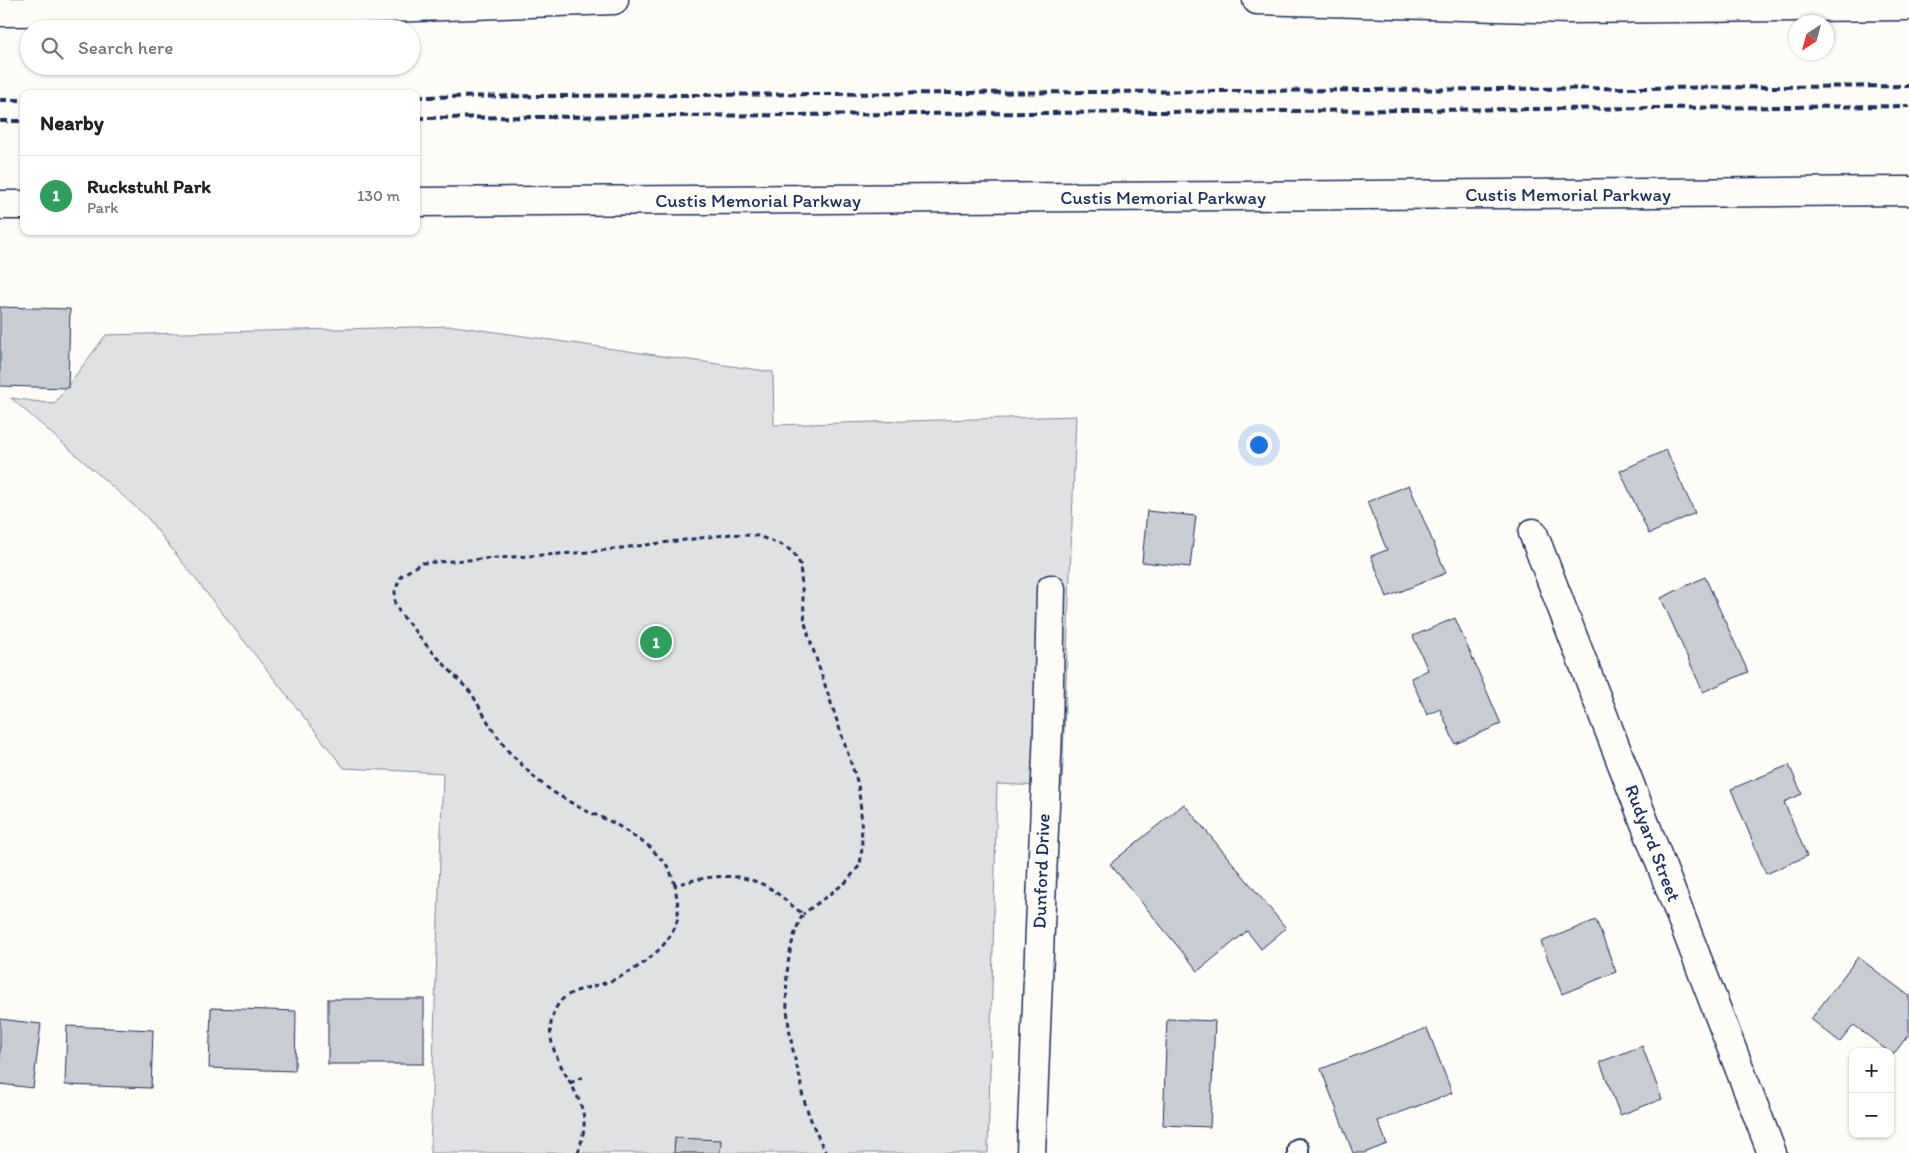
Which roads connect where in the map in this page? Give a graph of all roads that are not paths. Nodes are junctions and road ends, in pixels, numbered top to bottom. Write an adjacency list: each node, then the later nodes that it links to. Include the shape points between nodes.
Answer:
1 (614, 0): 4 (main road, via 330,10)
2 (1257, 0): 3 (main road, via 1569,9)
3 (1909, 6)
4 (0, 12)
5 (1909, 191): 6 (main road, Custis Memorial Parkway)
6 (420, 202)
7 (0, 205): 8 (main road)
8 (20, 205)
9 (1532, 533): 12 (main road, Rudyard Street)
10 (1050, 589): 11 (main road, Dunford Drive, via 1048,729)
11 (1031, 1153)
12 (1772, 1153)

